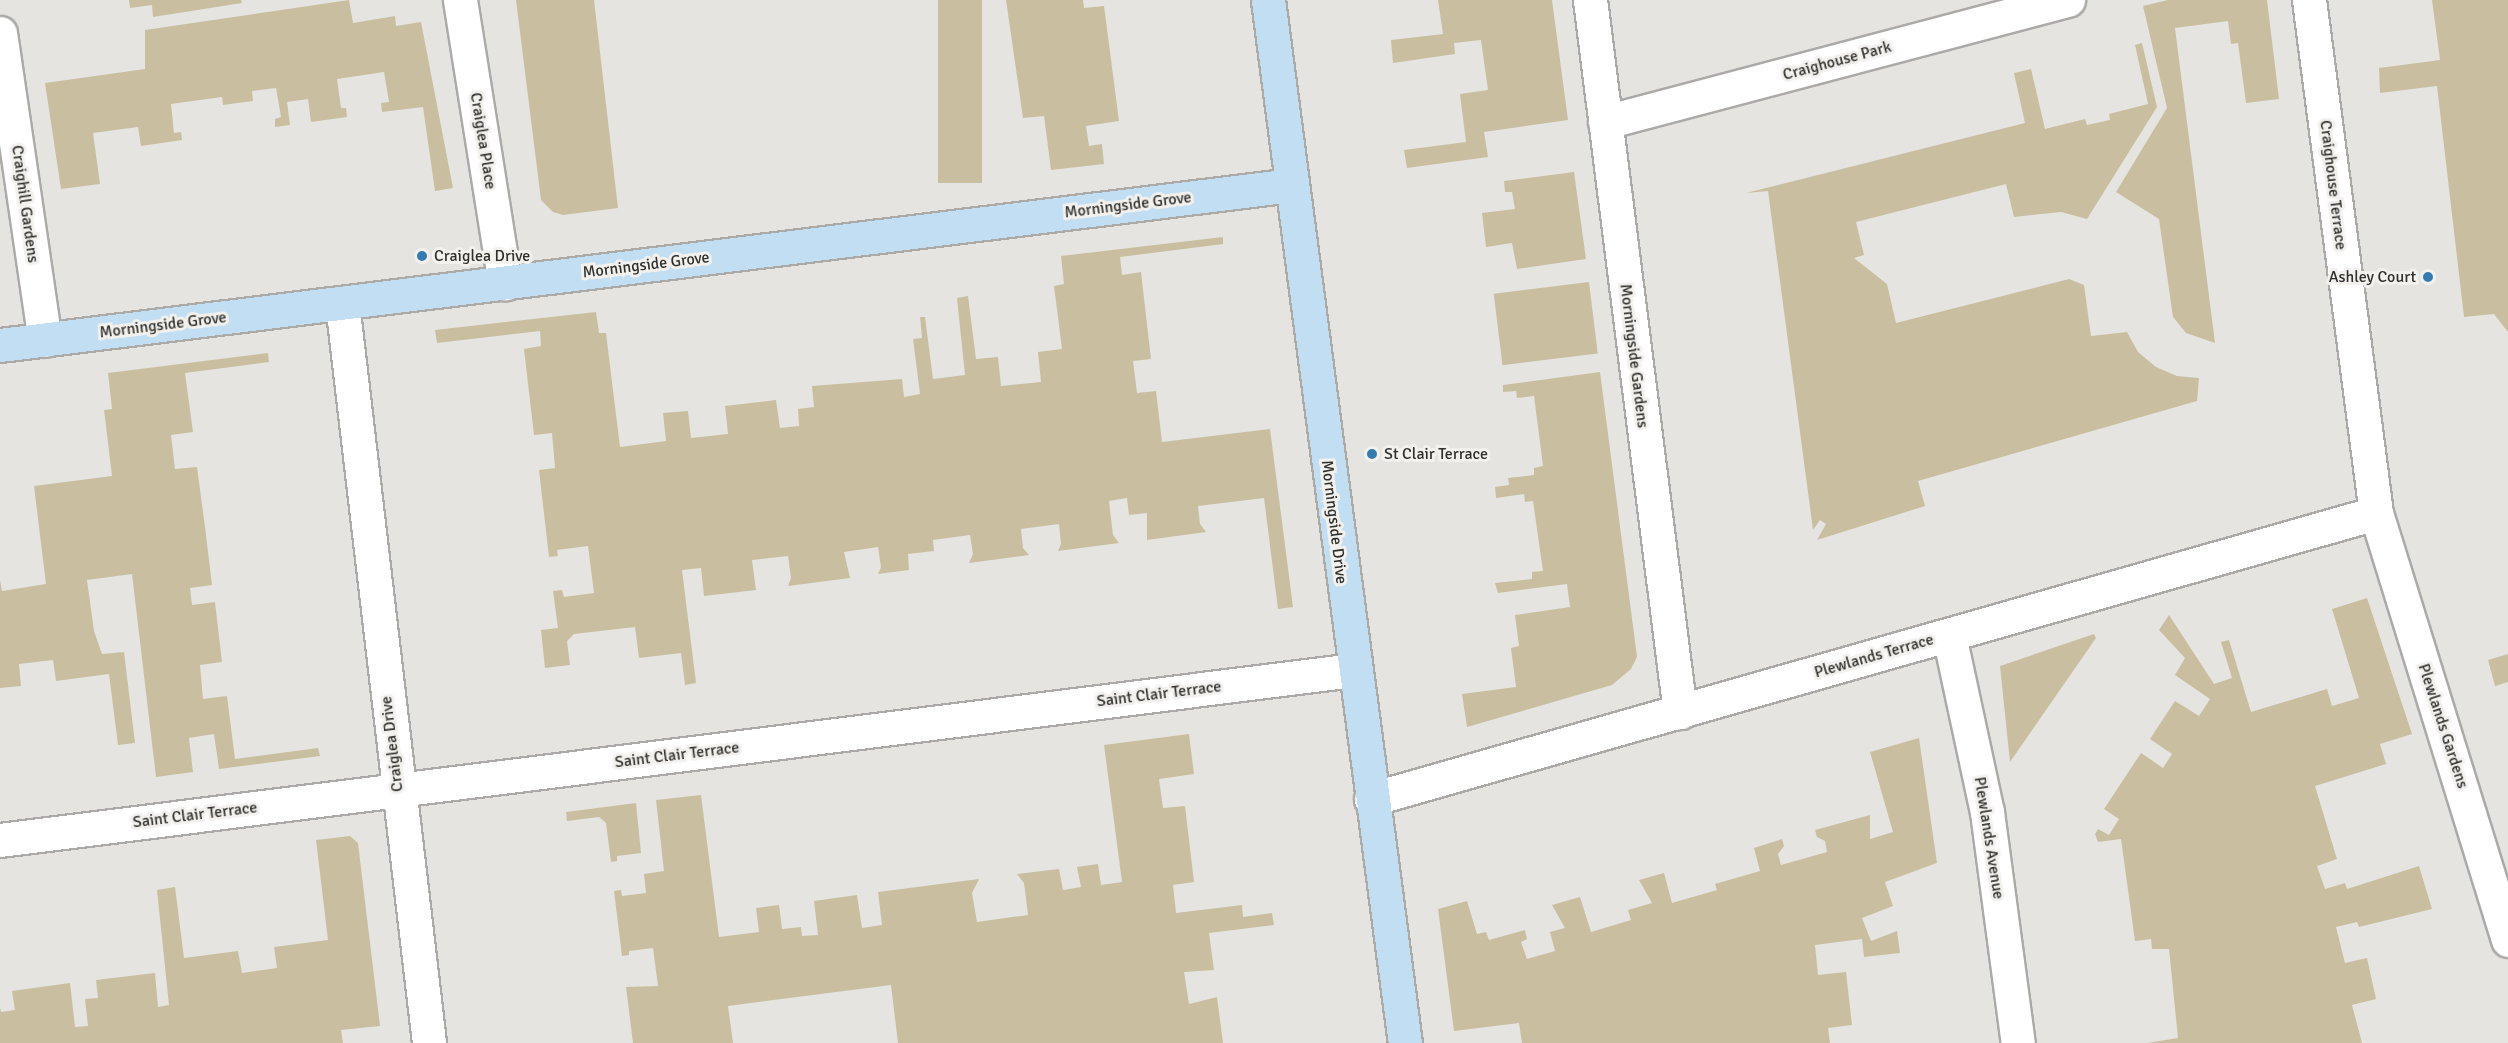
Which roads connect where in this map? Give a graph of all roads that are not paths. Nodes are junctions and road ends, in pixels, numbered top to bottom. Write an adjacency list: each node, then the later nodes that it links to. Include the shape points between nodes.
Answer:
1 (460, 0): 9 (street, Craiglea Place)
2 (1268, 0): 8 (street, Morningside Drive)
3 (1590, 0): 7 (street, Morningside Gardens)
4 (2068, 0): 7 (street, Craighouse Park)
5 (2309, 0): 13 (street, Craighouse Terrace)
6 (0, 33): 11 (street, Craighill Gardens)
7 (1605, 122): 16 (street, Morningside Gardens)
8 (1291, 185): 9 (street, Morningside Grove); 15 (street, Morningside Drive)
9 (505, 283): 10 (street, Morningside Grove)
10 (342, 303): 11 (street, Morningside Grove); 17 (street, Craiglea Drive)
11 (45, 340): 12 (street, Morningside Grove)
12 (0, 345)
13 (2376, 513): 14 (street, Plewlands Terrace); 20 (street, Plewlands Gardens)
14 (1949, 635): 16 (street, Plewlands Terrace); 23 (street, Plewlands Avenue, via 1988,812)
15 (1353, 670): 17 (street, Saint Clair Terrace); 18 (street, Morningside Drive)
16 (1680, 712): 18 (street, Plewlands Terrace)
17 (398, 790): 19 (street, Saint Clair Terrace); 21 (street, Craiglea Drive)
18 (1371, 799): 22 (street, Morningside Drive)
19 (0, 840)
20 (2508, 940)
21 (429, 1043)
22 (1405, 1043)
23 (2018, 1043)

